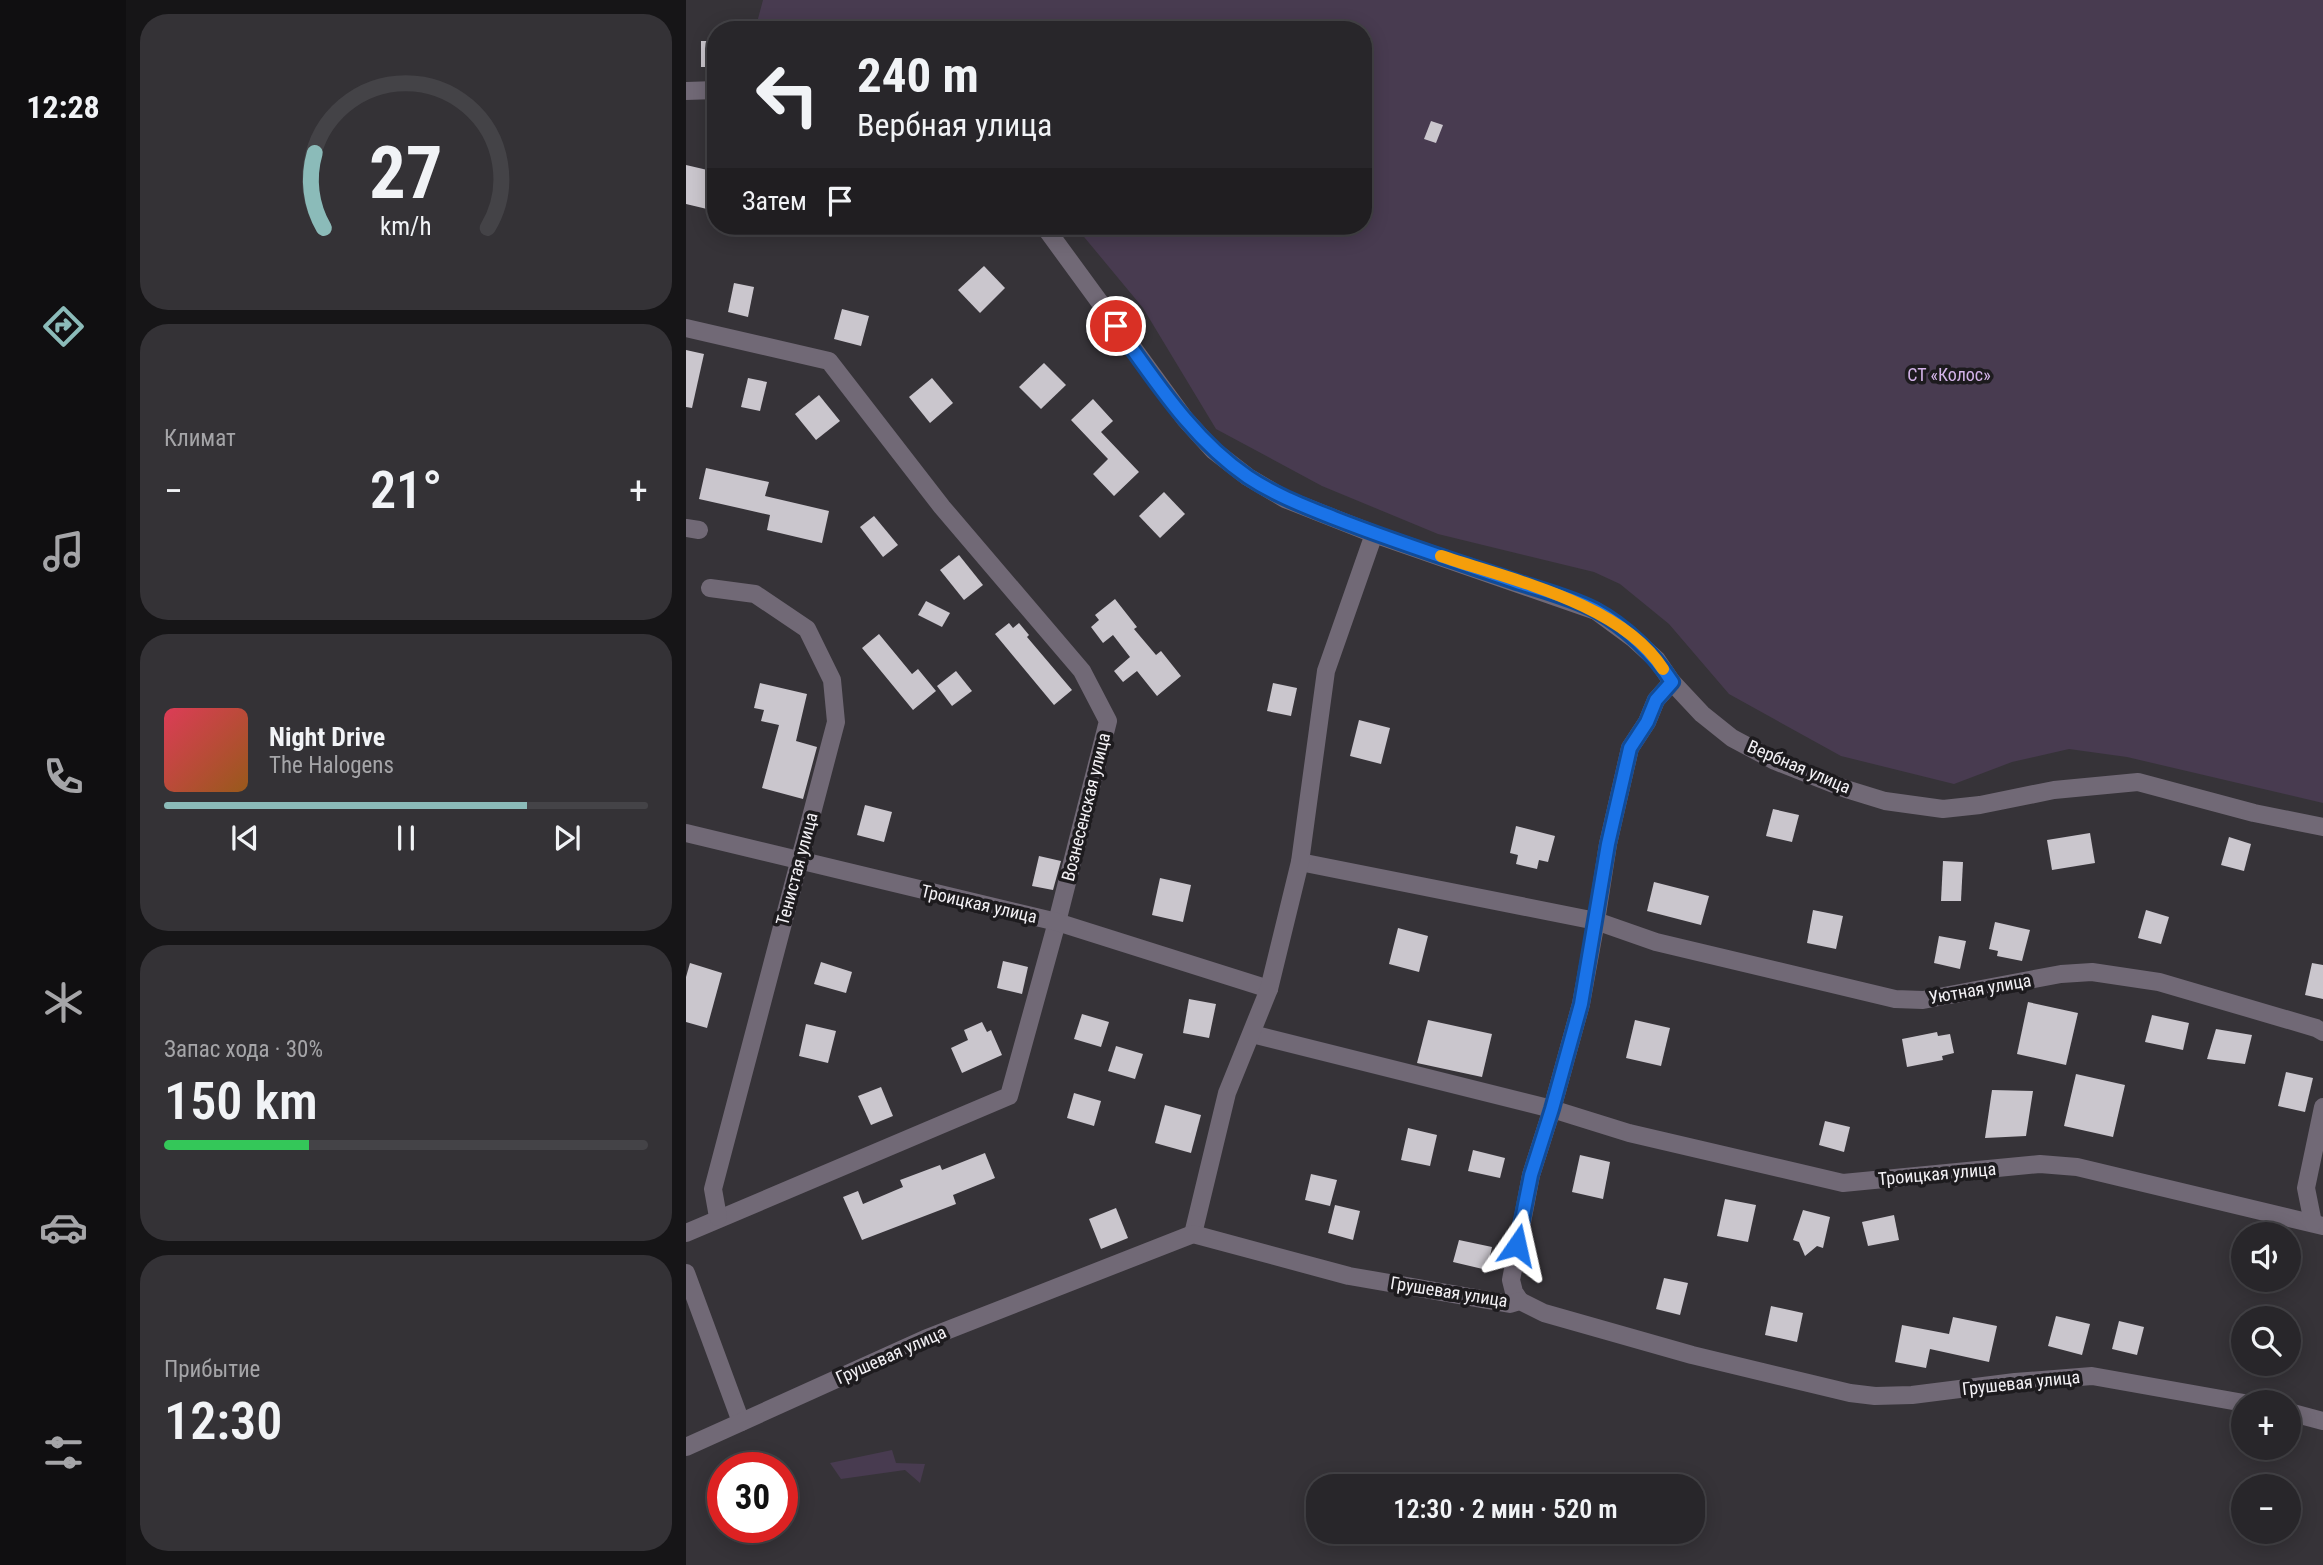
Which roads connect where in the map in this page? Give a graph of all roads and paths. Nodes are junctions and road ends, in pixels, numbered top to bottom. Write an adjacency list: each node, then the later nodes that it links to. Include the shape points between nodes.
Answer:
1 (707, 91): 2 (street)
2 (686, 92)
3 (1051, 235): 5 (street, Вербная улица, via 1185,419 1213,450 1285,499)
4 (686, 328): 13 (street, Вознесенская улица, via 829,361 942,507 1082,671 1108,721)
5 (1374, 534): 7 (street, Вербная улица, via 1596,611 1657,660); 11 (street, via 1326,671)
6 (710, 588): 10 (street, Тенистая улица, via 755,594 807,629 832,680 836,722)
7 (1672, 682): 8 (street, Вербная улица, via 1732,738 1787,765 1885,801 1943,809 2054,790 2138,782); 12 (street, via 1656,700 1630,748)
8 (2323, 827)
9 (686, 833): 10 (street, Троицкая улица)
10 (799, 860): 13 (street, Троицкая улица); 19 (street, Тенистая улица, via 713,1189)
11 (1300, 862): 12 (street, Уютная улица); 14 (street)
12 (1596, 921): 15 (street, Уютная улица, via 1656,942 1895,999 1923,1000 2092,972 2159,982); 18 (street, via 1581,1004)
13 (1057, 922): 14 (street, Троицкая улица); 19 (street, Вознесенская улица, via 1009,1096)
14 (1269, 989): 16 (street)
15 (2323, 1032)
16 (1252, 1034): 18 (street, Троицкая улица); 22 (street, via 1227,1093)
17 (2323, 1107): 20 (street, via 2306,1188)
18 (1552, 1109): 20 (street, Троицкая улица, via 1629,1133 1843,1183 2040,1164 2077,1167); 24 (street, via 1531,1175 1512,1269 1514,1292)
19 (718, 1217): 21 (street, Вознесенская улица)
20 (2318, 1224)
21 (686, 1233)
22 (1193, 1234): 24 (street, Грушевая улица, via 1349,1276 1510,1304); 28 (street, Грушевая улица, via 925,1339)
23 (686, 1273): 28 (street)
24 (1520, 1301): 25 (street, Грушевая улица, via 1544,1313 1692,1355 1850,1393 1912,1395 2092,1376)
25 (2231, 1401)
26 (2301, 1415): 27 (street)
27 (2323, 1421)
28 (741, 1422): 29 (street, Грушевая улица)
29 (686, 1447)

